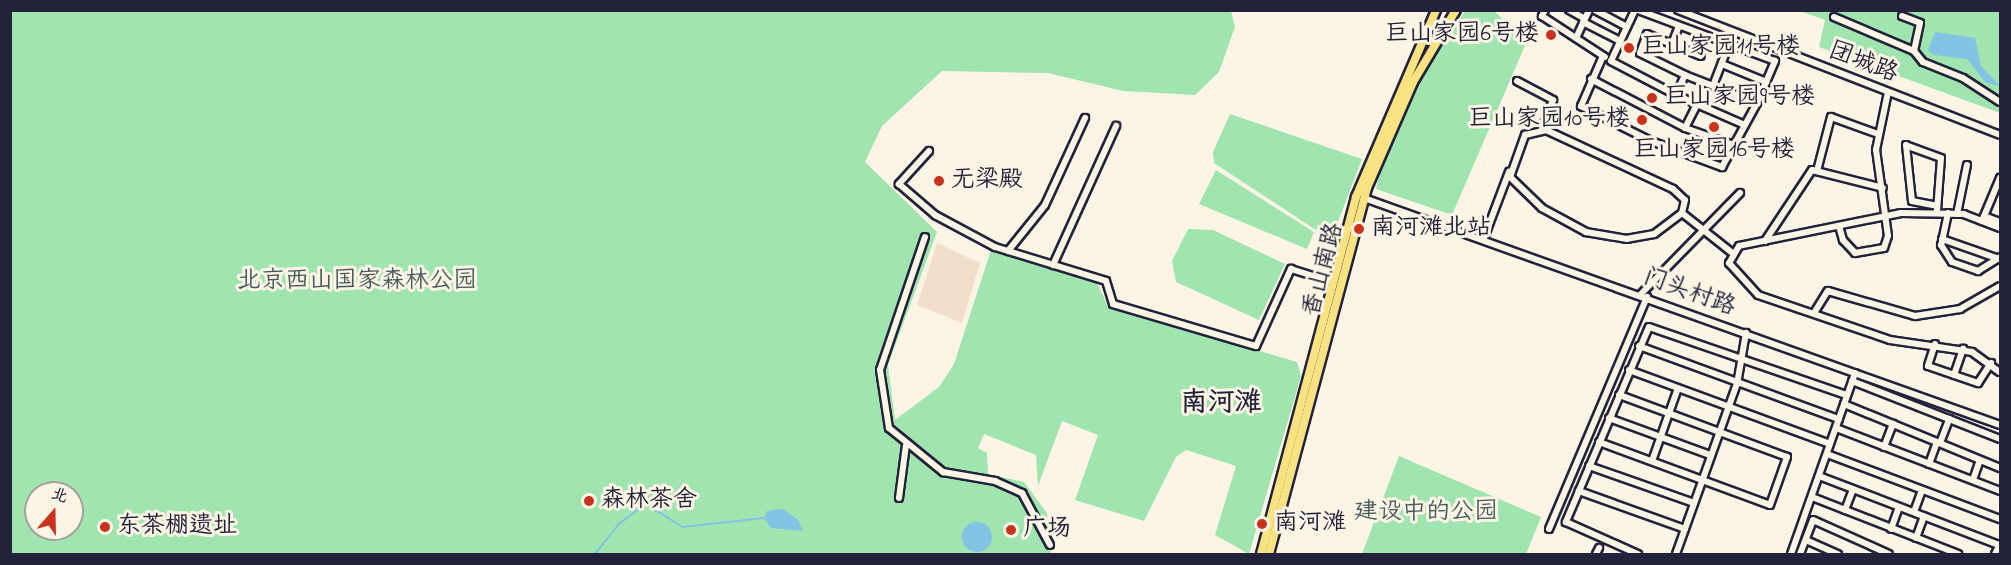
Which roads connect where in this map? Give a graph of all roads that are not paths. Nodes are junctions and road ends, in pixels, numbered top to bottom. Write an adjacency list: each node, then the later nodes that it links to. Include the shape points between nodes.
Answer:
1 (1436, 10): 67 (main road, 香山南路, via 1365,171)
2 (1456, 10): 48 (main road, 香山南路, via 1413,82)
3 (1545, 10): 14 (street, via 1542,16)
4 (1569, 10): 11 (street)
5 (1589, 10): 11 (street)
6 (1595, 10): 13 (street)
7 (1636, 10): 12 (street); 13 (street)
8 (1678, 10): 28 (street, 团城路)
9 (1902, 16): 18 (street, via 1920,22)
10 (1834, 17): 18 (street)
11 (1584, 21): 14 (street); 15 (street)
12 (1679, 26): 16 (street); 17 (street)
13 (1627, 27): 15 (street)
14 (1576, 38): 19 (street)
15 (1620, 41): 21 (street)
16 (1672, 44): 20 (street); 23 (street, via 1647,34 1640,52)
17 (1729, 44): 22 (street); 26 (street, via 1775,62)
18 (1914, 51): 30 (street, via 1923,62 1963,78)
19 (1603, 56): 21 (street); 24 (street)
20 (1701, 56)
21 (1611, 61): 29 (street)
22 (1722, 64): 26 (street); 27 (street)
23 (1685, 75): 27 (street); 29 (street)
24 (1591, 79): 36 (street); 40 (street, via 1581,105 1651,141 1722,167)
25 (1517, 81): 37 (street, via 1552,100)
26 (1766, 82): 31 (street)
27 (1713, 86): 31 (street)
28 (1888, 92): 38 (street); 39 (street, 团城路)
29 (1676, 95): 32 (street)
30 (2001, 102)
31 (1757, 103): 34 (street)
32 (1696, 106): 34 (street); 36 (street)
33 (1085, 118): 63 (street, via 1045,205)
34 (1745, 124): 40 (street)
35 (1116, 126): 66 (street)
36 (1684, 128): 40 (street)
37 (1542, 129): 43 (street, via 1525,135); 50 (street, via 1673,189 1685,200)
38 (1878, 134): 44 (street, via 1831,117); 46 (street)
39 (2001, 135)
40 (1734, 145)
41 (929, 151): 63 (street, via 899,184 935,215)
42 (1967, 165): 52 (street)
43 (1511, 169): 50 (street, via 1513,182 1529,199 1608,238 1654,234); 60 (street)
44 (1817, 171): 46 (street); 62 (street, via 1805,179)
45 (2001, 177): 54 (street)
46 (1883, 188): 53 (street)
47 (1740, 193): 58 (street)
48 (1364, 198): 60 (street, 门头村路); 133 (main road, 香山南路)
49 (1937, 209): 49 (street, via 1941,158 1906,145 1912,201); 51 (street); 53 (street)
50 (1682, 213): 58 (street)
51 (1948, 213): 52 (street); 61 (street)
52 (1957, 214): 54 (street)
53 (1888, 215): 56 (street); 56 (street, via 1884,248 1874,252 1848,248)
54 (1983, 218): 55 (street); 57 (street)
55 (2001, 222)
56 (1839, 226): 62 (street)
57 (2001, 228)
58 (1706, 231): 64 (street); 69 (street)
59 (925, 237): 101 (street, via 879,380 889,429)
60 (1484, 238): 69 (street, 门头村路)
61 (1942, 239): 65 (street); 65 (street, via 1946,255 1962,267 1978,271)
62 (1765, 241): 64 (street)
63 (1008, 251): 66 (street)
64 (1731, 252): 70 (street, via 1733,273 1752,290)
65 (2000, 258)
66 (1053, 265): 67 (street, via 1106,281 1113,304 1256,346 1291,269)
67 (1332, 282): 132 (main road, 香山南路)
68 (2001, 286): 70 (street, via 1960,309 1916,316 1828,291)
69 (1643, 296): 71 (street, 门头村路); 125 (street)
70 (1814, 313): 72 (street, via 1890,340)
71 (1746, 333): 75 (street); 79 (street, 门头村路)
72 (1935, 344): 74 (street); 80 (street, via 1928,366)
73 (1639, 346): 75 (street, via 1645,330 1653,327); 77 (street); 82 (street)
74 (1963, 349): 76 (street); 80 (street)
75 (1738, 356): 82 (street, via 1743,358); 85 (street)
76 (1991, 363): 78 (street); 80 (street, via 1978,383)
77 (1629, 370): 83 (street); 84 (street)
78 (2001, 372)
79 (1855, 373): 81 (street); 93 (street, 门头村路)
80 (1954, 375)
81 (1852, 381): 85 (street); 90 (street)
82 (1735, 382): 87 (street); 91 (street)
83 (1678, 388): 87 (street); 88 (street)
84 (1619, 395): 88 (street); 89 (street)
85 (1847, 395): 86 (street)
86 (1844, 405): 91 (street); 92 (street)
87 (1729, 406): 95 (street); 100 (street)
88 (1669, 413): 95 (street); 96 (street)
89 (1609, 418): 96 (street); 98 (street)
90 (1949, 419): 97 (street); 99 (street)
91 (1839, 420): 94 (street)
92 (1893, 424): 99 (street); 102 (street)
93 (2001, 425)
94 (1836, 428): 100 (street); 102 (street)
95 (1718, 431): 104 (street); 111 (street, via 1787,457 1770,505)
96 (1661, 437): 104 (street); 106 (street)
97 (2001, 439)
98 (1599, 442): 106 (street); 108 (street)
99 (1938, 442): 105 (street); 107 (street)
100 (1830, 444): 103 (street)
101 (906, 445): 118 (street); 131 (street, via 943,472 995,481 1022,494)
102 (1884, 447): 107 (street)
103 (1827, 454): 110 (street); 114 (street)
104 (1710, 455): 111 (street)
105 (1980, 460): 109 (street); 112 (street)
106 (1652, 461): 111 (street)
107 (1929, 464): 112 (street)
108 (1589, 466): 115 (street); 119 (street)
109 (2001, 468)
110 (1819, 476): 113 (street); 117 (street)
111 (1702, 479): 119 (street)
112 (1973, 480): 116 (street)
113 (1853, 489): 120 (street); 121 (street)
114 (1922, 490): 122 (street); 124 (street)
115 (1579, 491): 126 (street); 134 (street, via 1566,522)
116 (2001, 491)
117 (1812, 497): 121 (street); 136 (street)
118 (899, 498)
119 (1694, 503): 126 (street)
120 (1899, 507): 122 (street); 127 (street)
121 (1845, 510): 127 (street)
122 (1914, 512): 123 (street)
123 (1924, 516): 128 (street); 130 (street)
124 (2001, 519)
125 (1548, 529)
126 (1685, 529): 135 (street)
127 (1891, 529): 128 (street)
128 (1916, 538): 140 (street)
129 (1806, 540): 137 (street); 138 (street); 139 (street, via 1813,520)
130 (2000, 544): 141 (street)
131 (1050, 545)
132 (1261, 555)
133 (1269, 555)
134 (1638, 555)
135 (1677, 555)
136 (1791, 555)
137 (1800, 555)
138 (1838, 555)
139 (1888, 555)
140 (1958, 555)
141 (1995, 555)

